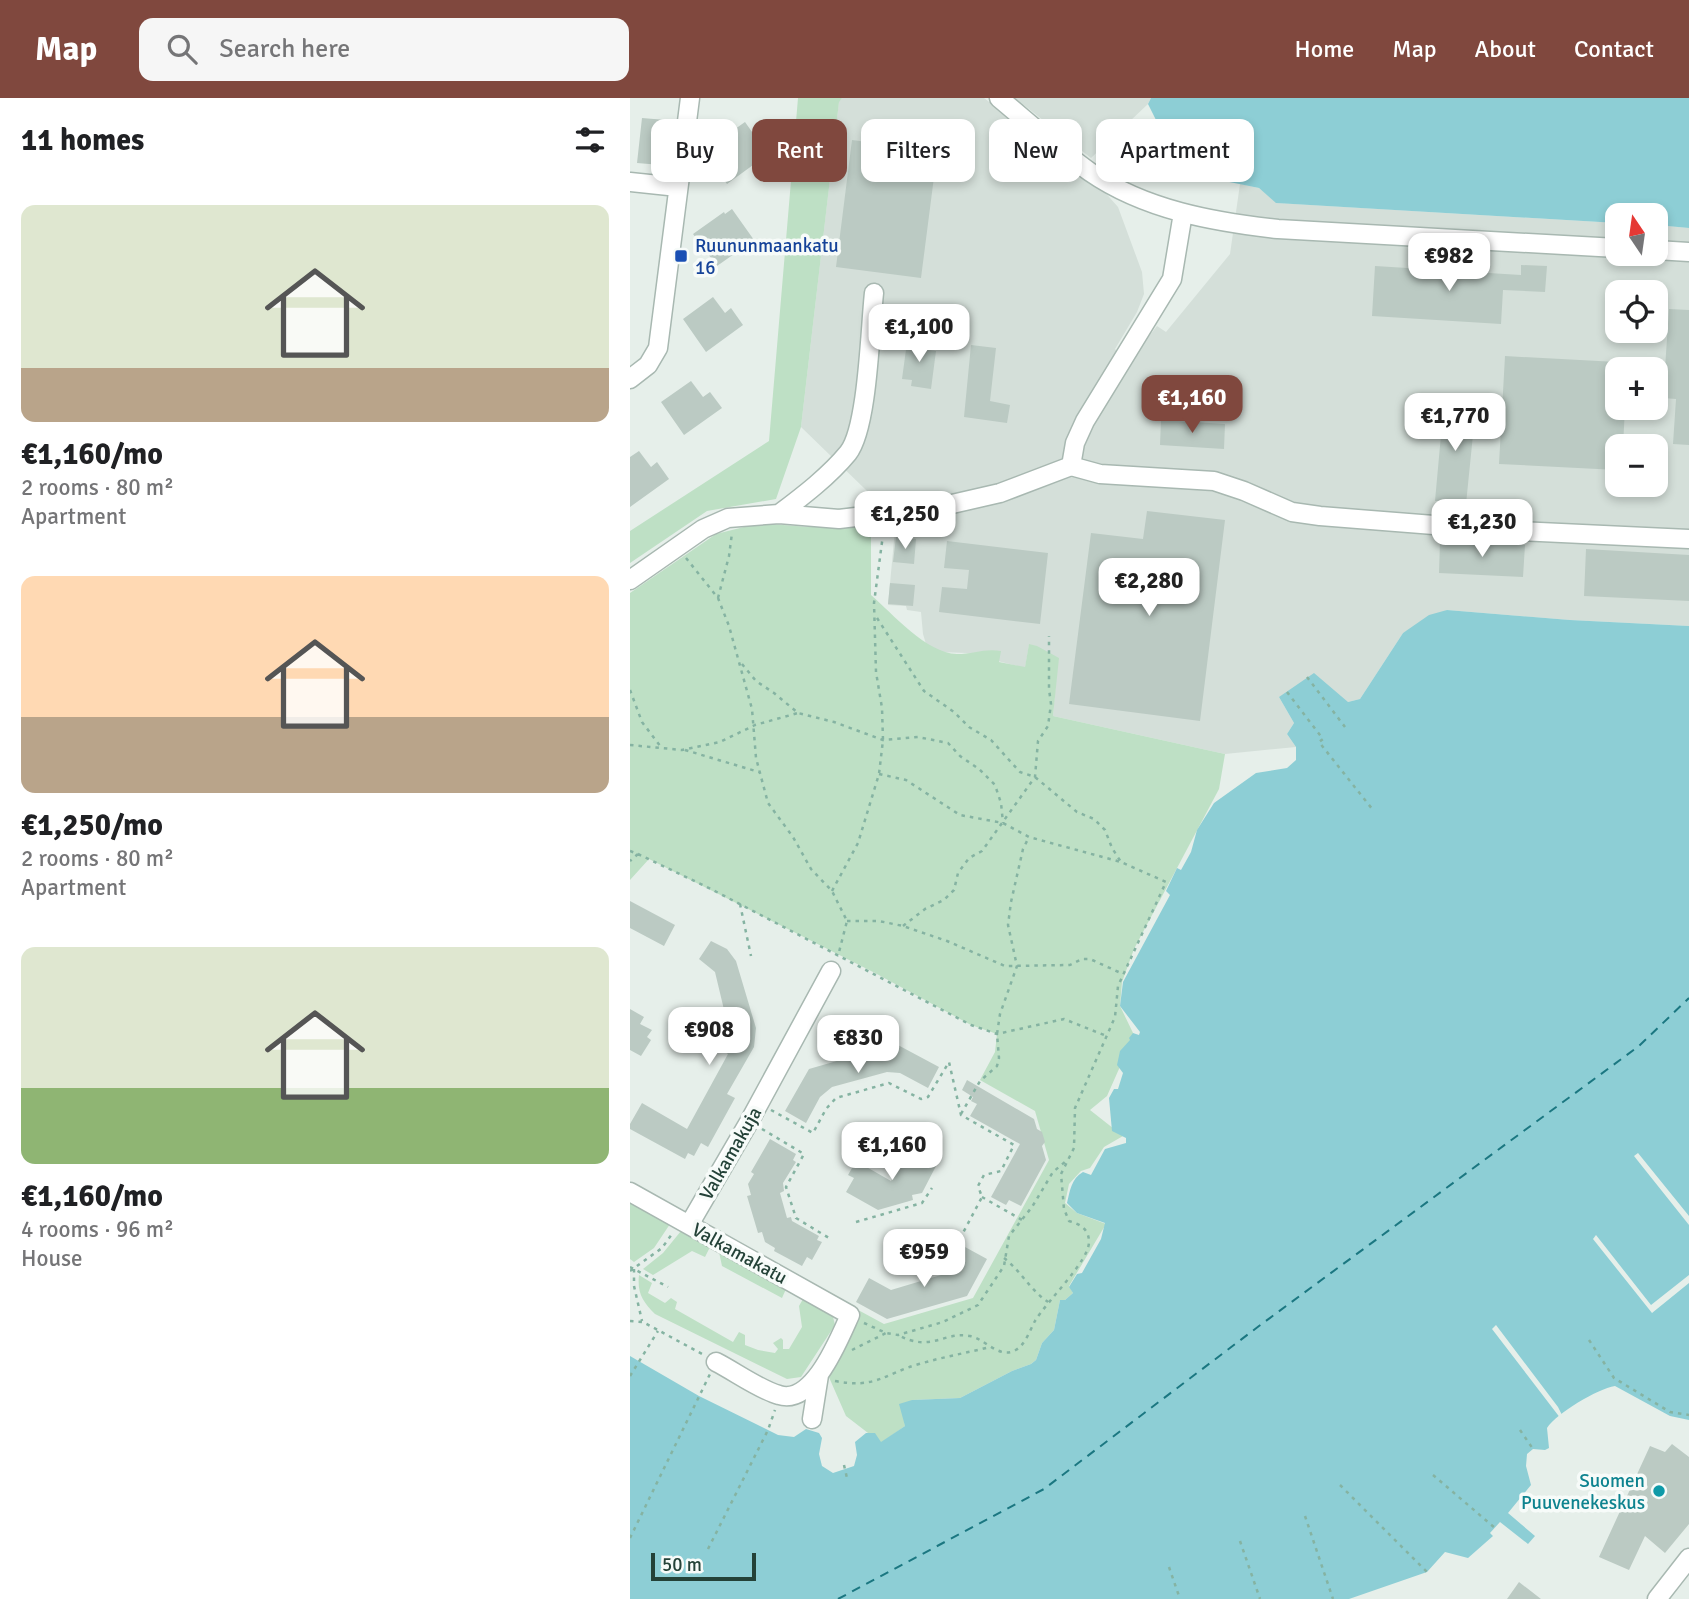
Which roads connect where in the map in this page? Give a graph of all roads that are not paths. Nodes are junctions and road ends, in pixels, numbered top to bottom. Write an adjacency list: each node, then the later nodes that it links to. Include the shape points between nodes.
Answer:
1 (690, 98): 4 (street)
2 (999, 98): 5 (street, via 1091,173 1146,202)
3 (630, 182): 4 (street)
4 (678, 187): 10 (street, via 658,348 648,365)
5 (1183, 213): 6 (street, via 1278,229); 11 (street, via 1172,279 1085,421)
6 (1605, 247)
7 (1668, 251): 8 (street)
8 (1689, 252)
9 (874, 293): 12 (street, via 863,412 850,451)
10 (630, 379)
11 (1071, 466): 12 (street, via 1000,493 939,508 839,519); 13 (street, via 1100,474 1214,481 1292,512 1321,516)
12 (779, 514): 14 (street, via 728,518 703,529)
13 (1689, 540)
14 (630, 580)
15 (834, 963): 17 (street, Valkamakuja, via 749,1122)
16 (630, 1192): 17 (street, Valkamakatu)
17 (686, 1223): 19 (street, Valkamakatu, via 849,1315)
18 (716, 1362): 19 (street, via 780,1396 794,1395)
19 (827, 1374): 20 (street)
20 (812, 1419)
21 (1689, 1558): 22 (street)
22 (1657, 1599)

